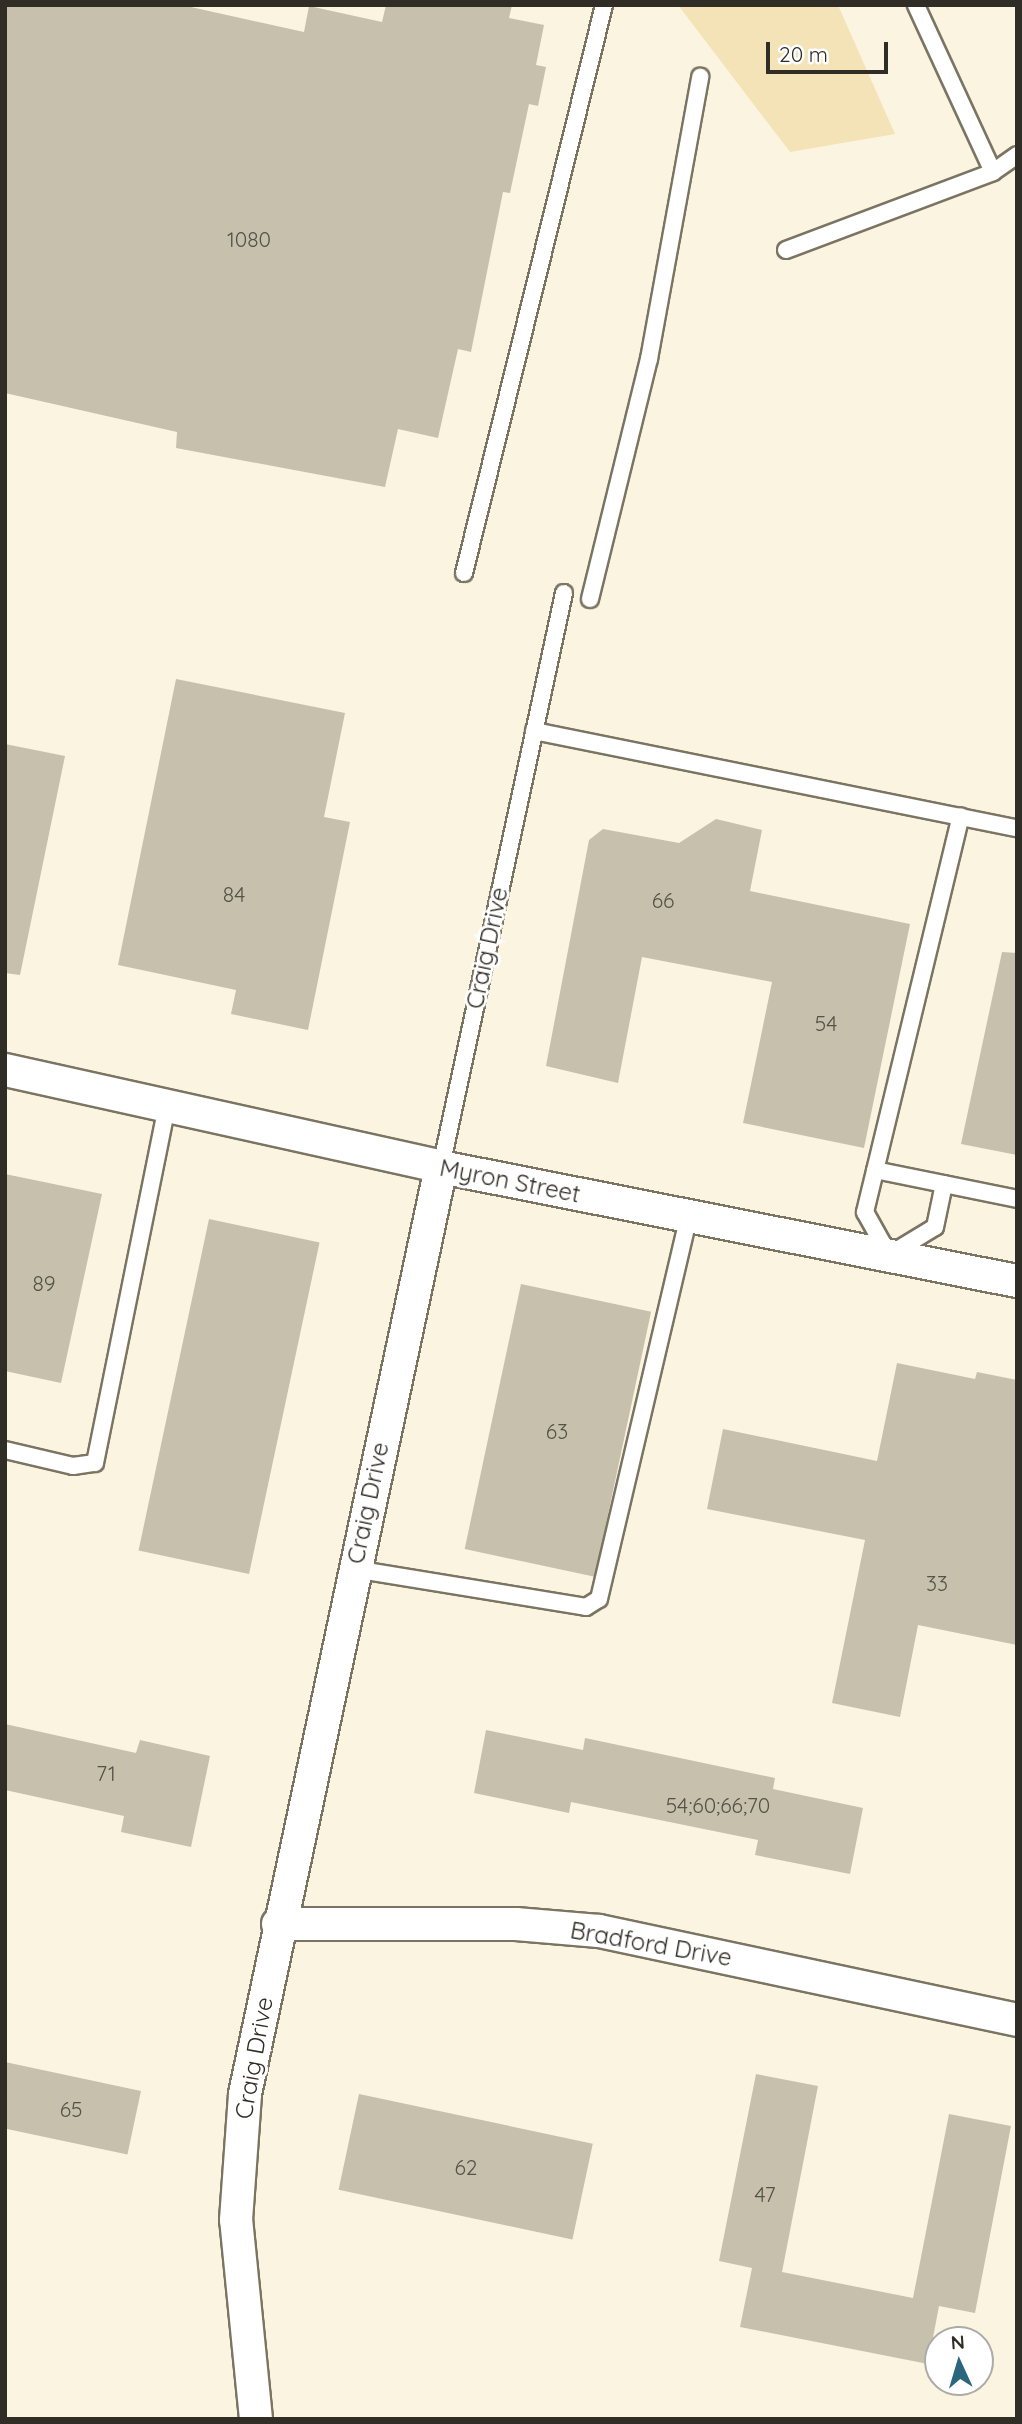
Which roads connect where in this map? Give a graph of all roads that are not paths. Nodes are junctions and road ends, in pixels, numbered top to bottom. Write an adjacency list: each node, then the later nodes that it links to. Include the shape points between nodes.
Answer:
1 (604, 5): 7 (lane)
2 (916, 5): 5 (lane)
3 (700, 77): 9 (lane, via 649,359)
4 (1017, 155): 5 (lane)
5 (993, 172): 6 (lane)
6 (786, 250)
7 (464, 573)
8 (564, 593): 10 (lane, Craig Drive)
9 (590, 599)
10 (534, 731): 11 (lane); 15 (lane, Craig Drive)
11 (961, 817): 12 (lane); 16 (lane)
12 (1017, 828)
13 (5, 1070): 14 (street, Myron Street)
14 (167, 1107): 15 (street, Myron Street); 22 (lane, via 95,1463 73,1466)
15 (440, 1167): 19 (street, Myron Street); 23 (street, Craig Drive)
16 (875, 1170): 17 (lane); 20 (lane, via 866,1212)
17 (944, 1184): 18 (lane); 20 (lane, via 935,1227)
18 (1017, 1199)
19 (689, 1216): 20 (street, Myron Street); 23 (lane, via 599,1599 586,1607)
20 (889, 1255): 21 (street, Myron Street)
21 (1017, 1281)
22 (5, 1450)
23 (354, 1569): 24 (street, Craig Drive)
24 (278, 1924): 25 (street, Bradford Drive, via 516,1924 599,1931); 26 (street, Craig Drive, via 245,2094 236,2220)
25 (1017, 2020)
26 (256, 2419)

